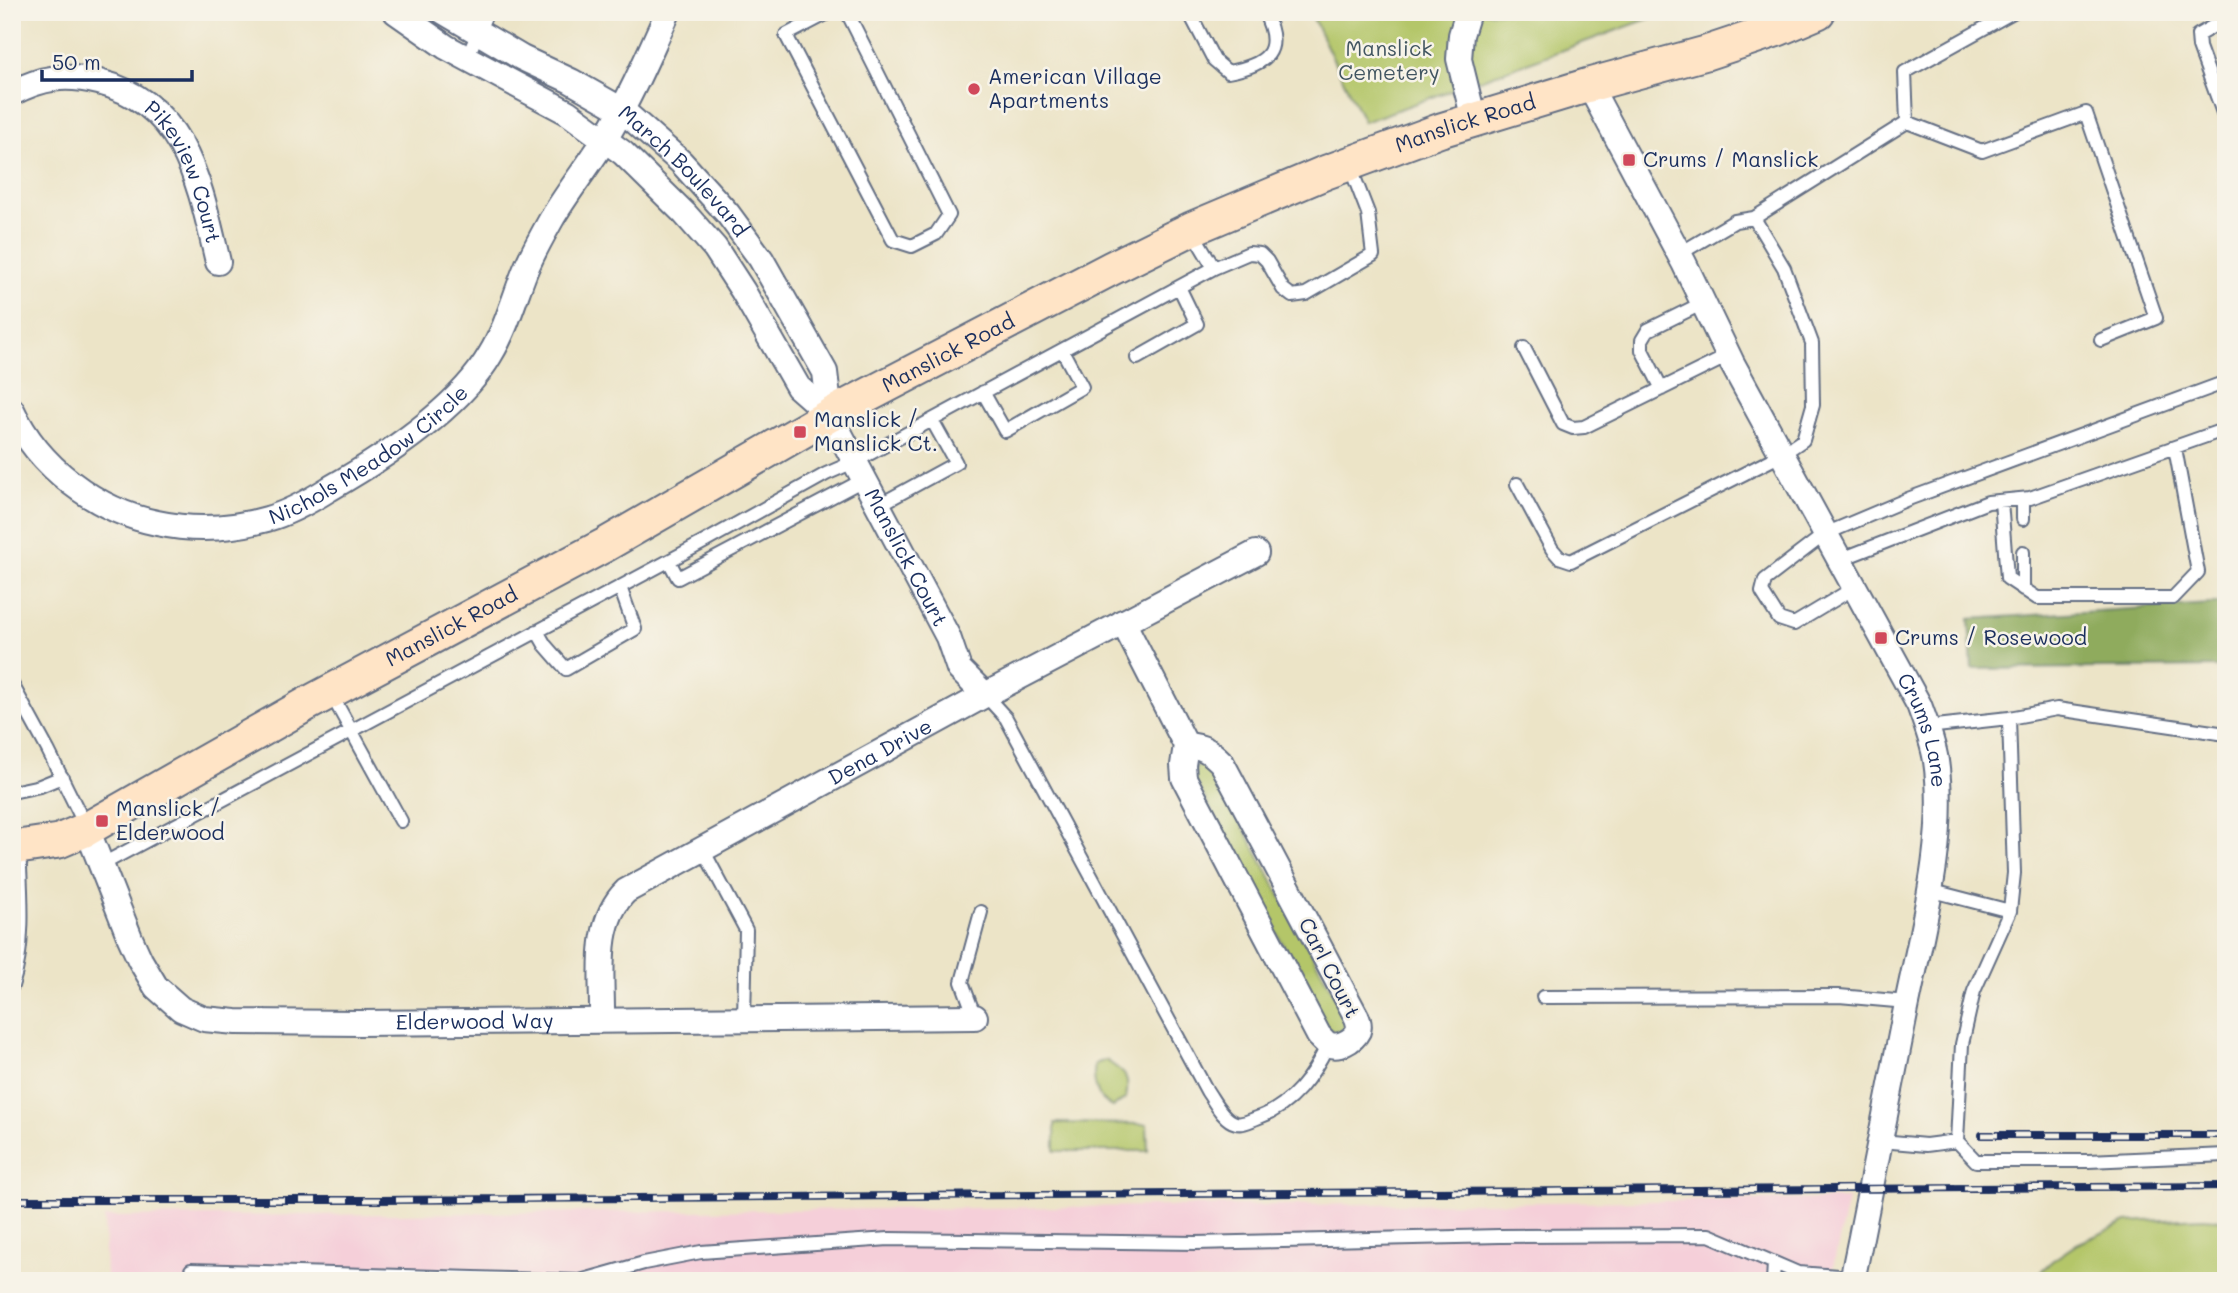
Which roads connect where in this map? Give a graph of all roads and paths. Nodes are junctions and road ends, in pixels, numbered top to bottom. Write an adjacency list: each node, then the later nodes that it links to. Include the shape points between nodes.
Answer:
1 (396, 12): 13 (street)
2 (444, 12): 12 (street, March Boulevard)
3 (668, 12): 19 (street, Nichols Meadow Circle)
4 (830, 12): 5 (lane, via 786,35 893,240 912,246 936,233 949,215)
5 (847, 12)
6 (1189, 12): 7 (lane, via 1214,60 1228,72 1250,68 1269,55 1274,42)
7 (1264, 12)
8 (1468, 12): 16 (street, via 1459,59)
9 (1818, 12): 14 (main road, Manslick Road, via 1706,53)
10 (2013, 12): 18 (lane, via 1905,72)
11 (2226, 19): 17 (lane, via 2198,35)
12 (483, 22): 13 (lane); 19 (street, March Boulevard, via 522,58 571,81)
13 (467, 58): 19 (street, via 536,94)
14 (1589, 85): 16 (main road, Manslick Road); 23 (street, Crums Lane)
15 (12, 93): 24 (street, Pikeview Court, via 34,82 85,79 110,85 158,114 176,135 197,175)
16 (1474, 120): 20 (main road, Manslick Road)
17 (2226, 121)
18 (1907, 122): 21 (lane); 28 (lane, via 1982,150 2085,113 2156,318)
19 (613, 124): 36 (street, Nichols Meadow Circle, via 551,221 490,355 471,381 432,419 367,467 304,504 238,526 207,529 143,521 80,490 55,469 33,445); 37 (street, via 623,153 715,248 798,387); 37 (street, March Boulevard, via 681,162 728,214 761,259 825,372)
20 (1349, 163): 22 (main road, Manslick Road); 25 (lane, via 1368,213 1373,255 1306,294 1292,296 1260,254 1249,253)
21 (1754, 218): 23 (lane, via 1735,221); 41 (lane, via 1784,268 1812,343 1814,405 1803,440)
22 (1191, 229): 25 (lane); 37 (main road, Manslick Road)
23 (1679, 254): 27 (street, Crums Lane)
24 (218, 262)
25 (1214, 268): 26 (lane)
26 (1179, 287): 30 (lane); 32 (lane, via 1197,324)
27 (1703, 303): 31 (street, Crums Lane); 34 (lane, via 1648,330 1642,340)
28 (2101, 340)
29 (1524, 348): 34 (lane, via 1563,424 1573,428)
30 (1062, 350): 35 (lane); 35 (lane, via 1082,387 1005,431)
31 (1728, 356): 34 (lane); 41 (street, Crums Lane)
32 (1137, 358)
33 (2226, 382): 48 (lane)
34 (1662, 389)
35 (983, 392): 38 (lane)
36 (12, 410)
37 (830, 415): 42 (street, Manslick Court); 59 (main road, Manslick Road, via 534,584)
38 (932, 420): 42 (lane); 46 (lane, via 956,463)
39 (2226, 429): 40 (lane)
40 (2175, 448): 44 (lane); 55 (lane, via 2198,572 2173,598 2036,598)
41 (1782, 455): 43 (lane, via 1571,561 1552,549); 48 (street, Crums Lane)
42 (860, 470): 46 (street, Manslick Court); 52 (lane, via 826,474); 52 (lane, via 678,578)
43 (1517, 484)
44 (2023, 499): 45 (lane); 47 (lane)
45 (2001, 500): 51 (lane); 55 (lane, via 2007,578)
46 (879, 505): 60 (street, Manslick Court, via 948,638 959,669)
47 (2023, 519)
48 (1825, 534): 51 (street, Crums Lane); 54 (lane, via 1765,580 1762,592 1779,619 1794,624)
49 (2023, 552): 55 (lane)
50 (1256, 553): 56 (street, Dena Drive)
51 (1839, 560): 54 (street, Crums Lane)
52 (669, 561): 53 (lane)
53 (620, 587): 57 (lane); 57 (lane, via 635,629 566,669)
54 (1854, 588): 62 (street, Crums Lane)
55 (2023, 589)
56 (1123, 622): 60 (street, Dena Drive); 65 (street, Carl Court)
57 (537, 631): 63 (lane)
58 (12, 684): 66 (lane)
59 (330, 692): 63 (lane); 69 (main road, Manslick Road)
60 (985, 695): 71 (street, Dena Drive); 82 (lane, via 1006,718 1225,1117 1247,1122 1292,1098)
61 (2010, 718): 62 (lane); 64 (lane, via 2057,709); 74 (lane, via 2014,873)
62 (1927, 727): 73 (street, Crums Lane, via 1939,806)
63 (351, 730): 68 (lane); 72 (lane)
64 (2226, 734)
65 (1186, 745): 82 (street, Carl Court, via 1184,778 1319,1036); 82 (street, Carl Court, via 1200,745 1222,763 1359,1022 1358,1032 1347,1042)
66 (62, 778): 67 (lane); 69 (lane)
67 (12, 792)
68 (401, 821)
69 (87, 829): 70 (main road, Manslick Road, via 59,841); 72 (street, Elderwood Way)
70 (16, 848): 76 (lane, via 21,910)
71 (702, 848): 80 (lane, via 746,930); 81 (street, Dena Drive, via 626,891 612,907 603,940)
72 (101, 865): 81 (street, Elderwood Way, via 135,949 156,987 181,1009 204,1018 236,1022)
73 (1929, 890): 74 (lane); 78 (street, Crums Lane)
74 (2010, 911): 84 (lane, via 1974,990 1962,1044)
75 (981, 912): 79 (lane, via 962,982)
76 (12, 986)
77 (1543, 997): 78 (lane, via 1839,996)
78 (1907, 1002): 83 (street, Crums Lane)
79 (975, 1017): 80 (street, Elderwood Way)
80 (744, 1018): 81 (street, Elderwood Way)
81 (602, 1020)
82 (1328, 1044)
83 (1881, 1141): 84 (lane, via 1926,1145); 88 (street, Crums Lane)
84 (1957, 1141): 85 (lane, via 1976,1161)
85 (2226, 1155)
86 (1774, 1263): 88 (lane, via 1798,1273); 90 (lane, via 1709,1235 1196,1242 889,1239 701,1252); 91 (lane)
87 (319, 1278): 89 (lane, via 191,1270); 90 (lane)
88 (1852, 1279)
89 (191, 1281)
90 (580, 1281)
91 (1773, 1281)

